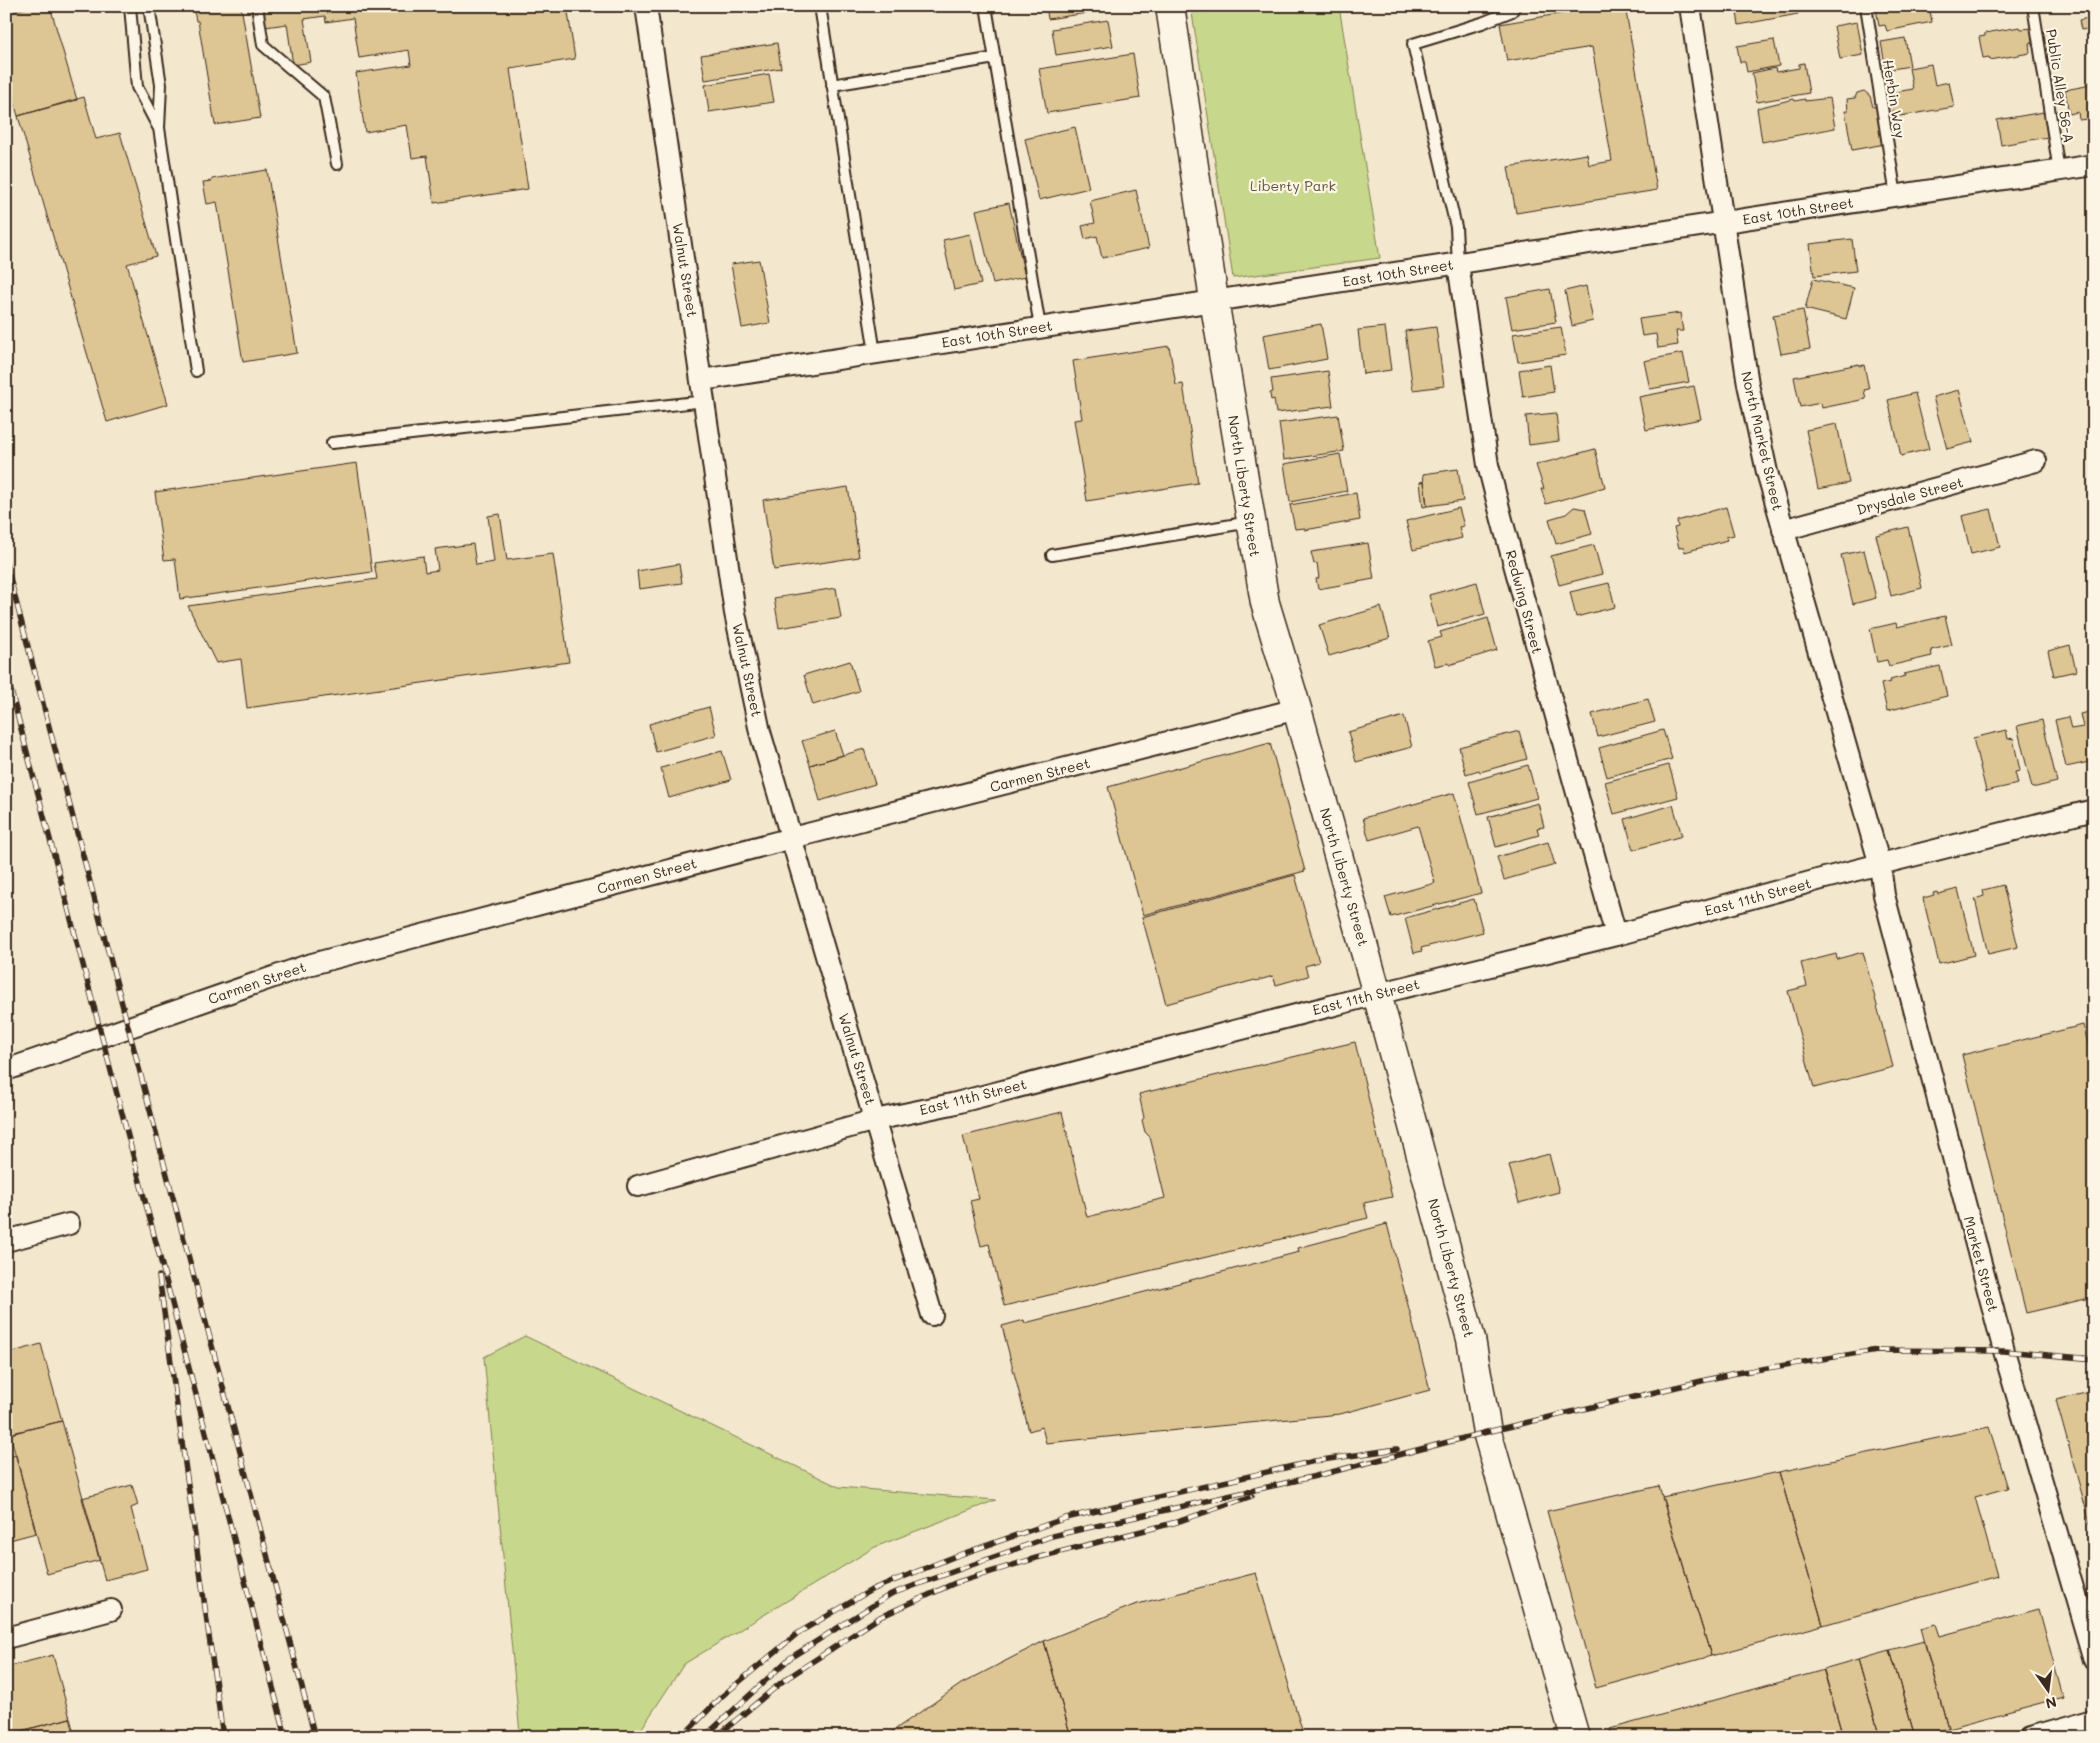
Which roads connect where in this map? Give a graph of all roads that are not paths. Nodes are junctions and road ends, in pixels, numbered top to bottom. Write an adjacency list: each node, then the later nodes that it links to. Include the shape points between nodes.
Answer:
1 (130, 6): 14 (lane, via 137,87)
2 (150, 6): 14 (lane, via 161,85)
3 (257, 6): 15 (lane, via 264,45 324,97)
4 (646, 6): 25 (street, Walnut Street)
5 (820, 6): 13 (lane)
6 (986, 6): 12 (lane)
7 (1170, 6): 21 (street, North Liberty Street)
8 (1515, 6): 20 (lane, via 1482,23 1413,44 1456,227)
9 (1690, 6): 19 (street, North Market Street)
10 (1866, 6): 18 (lane, Herbin Way)
11 (2034, 6): 17 (lane, Public Alley 56-A)
12 (994, 58): 13 (lane); 22 (lane)
13 (832, 84): 23 (lane)
14 (159, 128): 24 (lane)
15 (337, 164)
16 (2094, 165): 17 (street, East 10th Street)
17 (2059, 170): 18 (street, East 10th Street)
18 (1896, 196): 19 (street, East 10th Street)
19 (1723, 223): 20 (street, East 10th Street); 30 (street, North Market Street, via 1748,384)
20 (1458, 264): 21 (street, East 10th Street); 36 (street, Redwing Street, via 1488,465)
21 (1214, 300): 22 (street, East 10th Street); 29 (street, North Liberty Street)
22 (1040, 328): 23 (street, East 10th Street)
23 (875, 353): 25 (street, East 10th Street)
24 (196, 371)
25 (702, 380): 26 (street, Walnut Street)
26 (705, 401): 27 (lane); 34 (street, Walnut Street, via 735,613 760,732)
27 (332, 444)
28 (2036, 462): 30 (street, Drysdale Street)
29 (1250, 522): 31 (lane); 32 (street, North Liberty Street, via 1265,604)
30 (1783, 530): 35 (street, North Market Street)
31 (1052, 555)
32 (1297, 709): 34 (street, Carmen Street); 37 (street, North Liberty Street)
33 (2094, 810): 35 (street, East 11th Street)
34 (792, 838): 38 (street, Carmen Street, via 308,965); 39 (street, Walnut Street)
35 (1880, 865): 36 (street, East 11th Street); 46 (street, Market Street, via 1884,895 2004,1351)
36 (1616, 935): 37 (street, East 11th Street)
37 (1377, 994): 39 (street, East 11th Street, via 952,1104); 48 (street, North Liberty Street, via 1470,1339 1487,1432)
38 (6, 1070)
39 (875, 1120): 40 (street, East 11th Street); 43 (street, Walnut Street)
40 (638, 1186)
41 (69, 1224): 42 (street)
42 (6, 1241)
43 (932, 1315)
44 (111, 1610): 45 (street)
45 (6, 1638)
46 (2094, 1660)
47 (2094, 1719): 49 (street)
48 (1575, 1737)
49 (2030, 1737)

